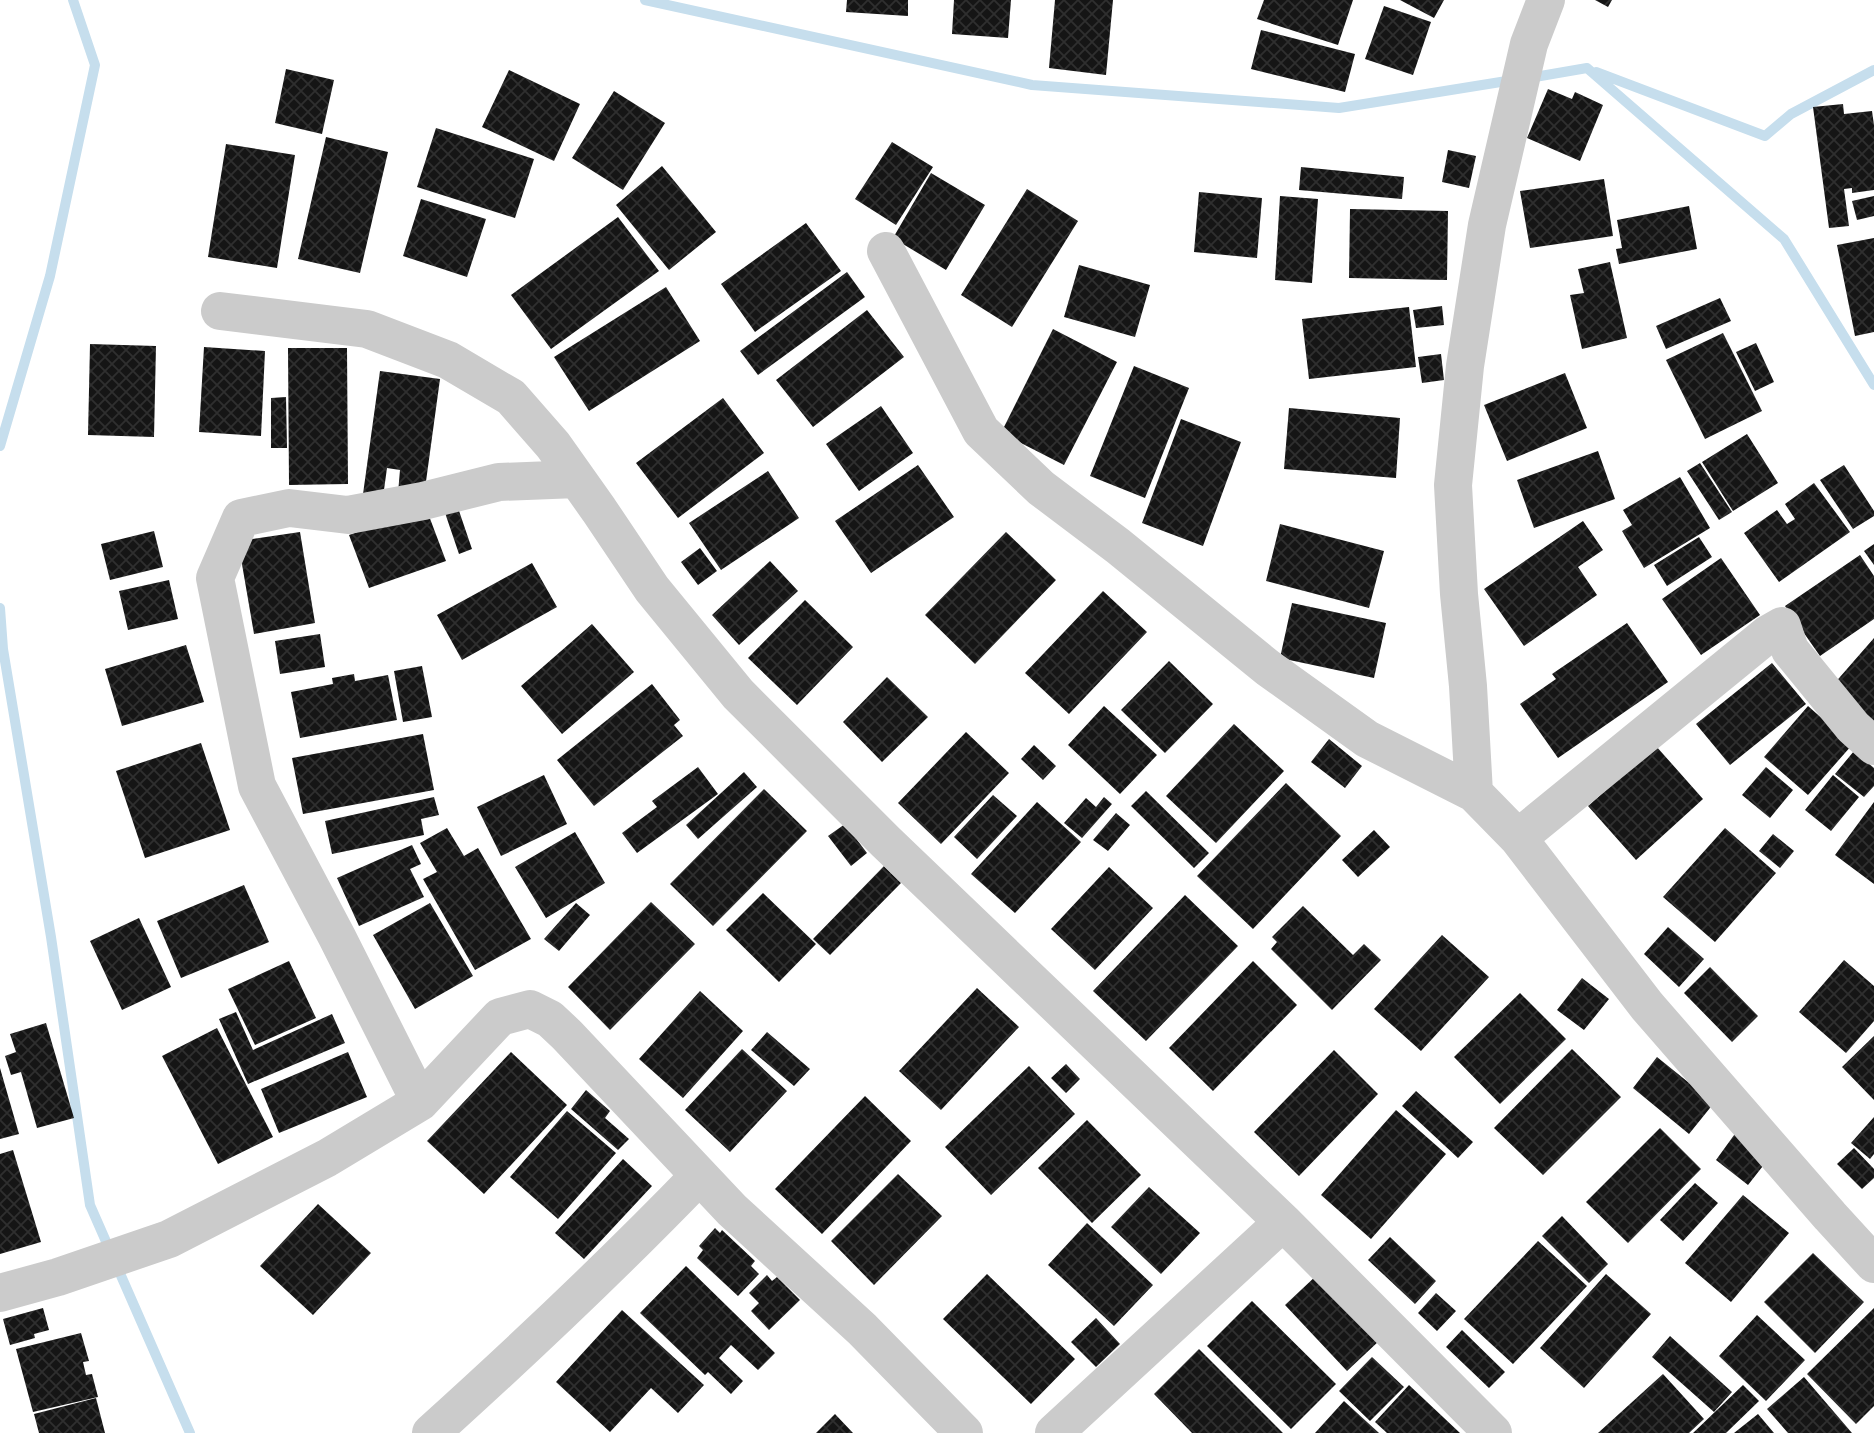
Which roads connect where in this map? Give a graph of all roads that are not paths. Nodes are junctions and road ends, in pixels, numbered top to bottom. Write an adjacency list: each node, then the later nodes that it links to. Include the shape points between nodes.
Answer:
1 (1546, 0): 6 (street, via 1529,44 1487,225 1465,366 1453,485)
2 (886, 251): 6 (street, via 981,431 1041,488 1268,668 1367,739)
3 (220, 311): 4 (street, via 367,329 448,360 511,397)
4 (577, 479): 8 (street, via 499,482 348,514 289,508 241,518 215,578 257,786); 10 (street, via 652,589 738,694)
5 (1874, 746): 7 (street, via 1790,650 1782,626)
6 (1474, 793): 7 (street)
7 (1518, 838): 11 (street, via 1647,1006)
8 (420, 1102): 9 (street, via 500,1017 530,1009 567,1035); 12 (street, via 327,1158 169,1239)
9 (699, 1176): 13 (street); 14 (street, via 862,1329)
10 (1283, 1223): 15 (street); 16 (street)
11 (1874, 1264)
12 (0, 1293)
13 (431, 1433)
14 (964, 1433)
15 (1054, 1433)
16 (1493, 1433)

